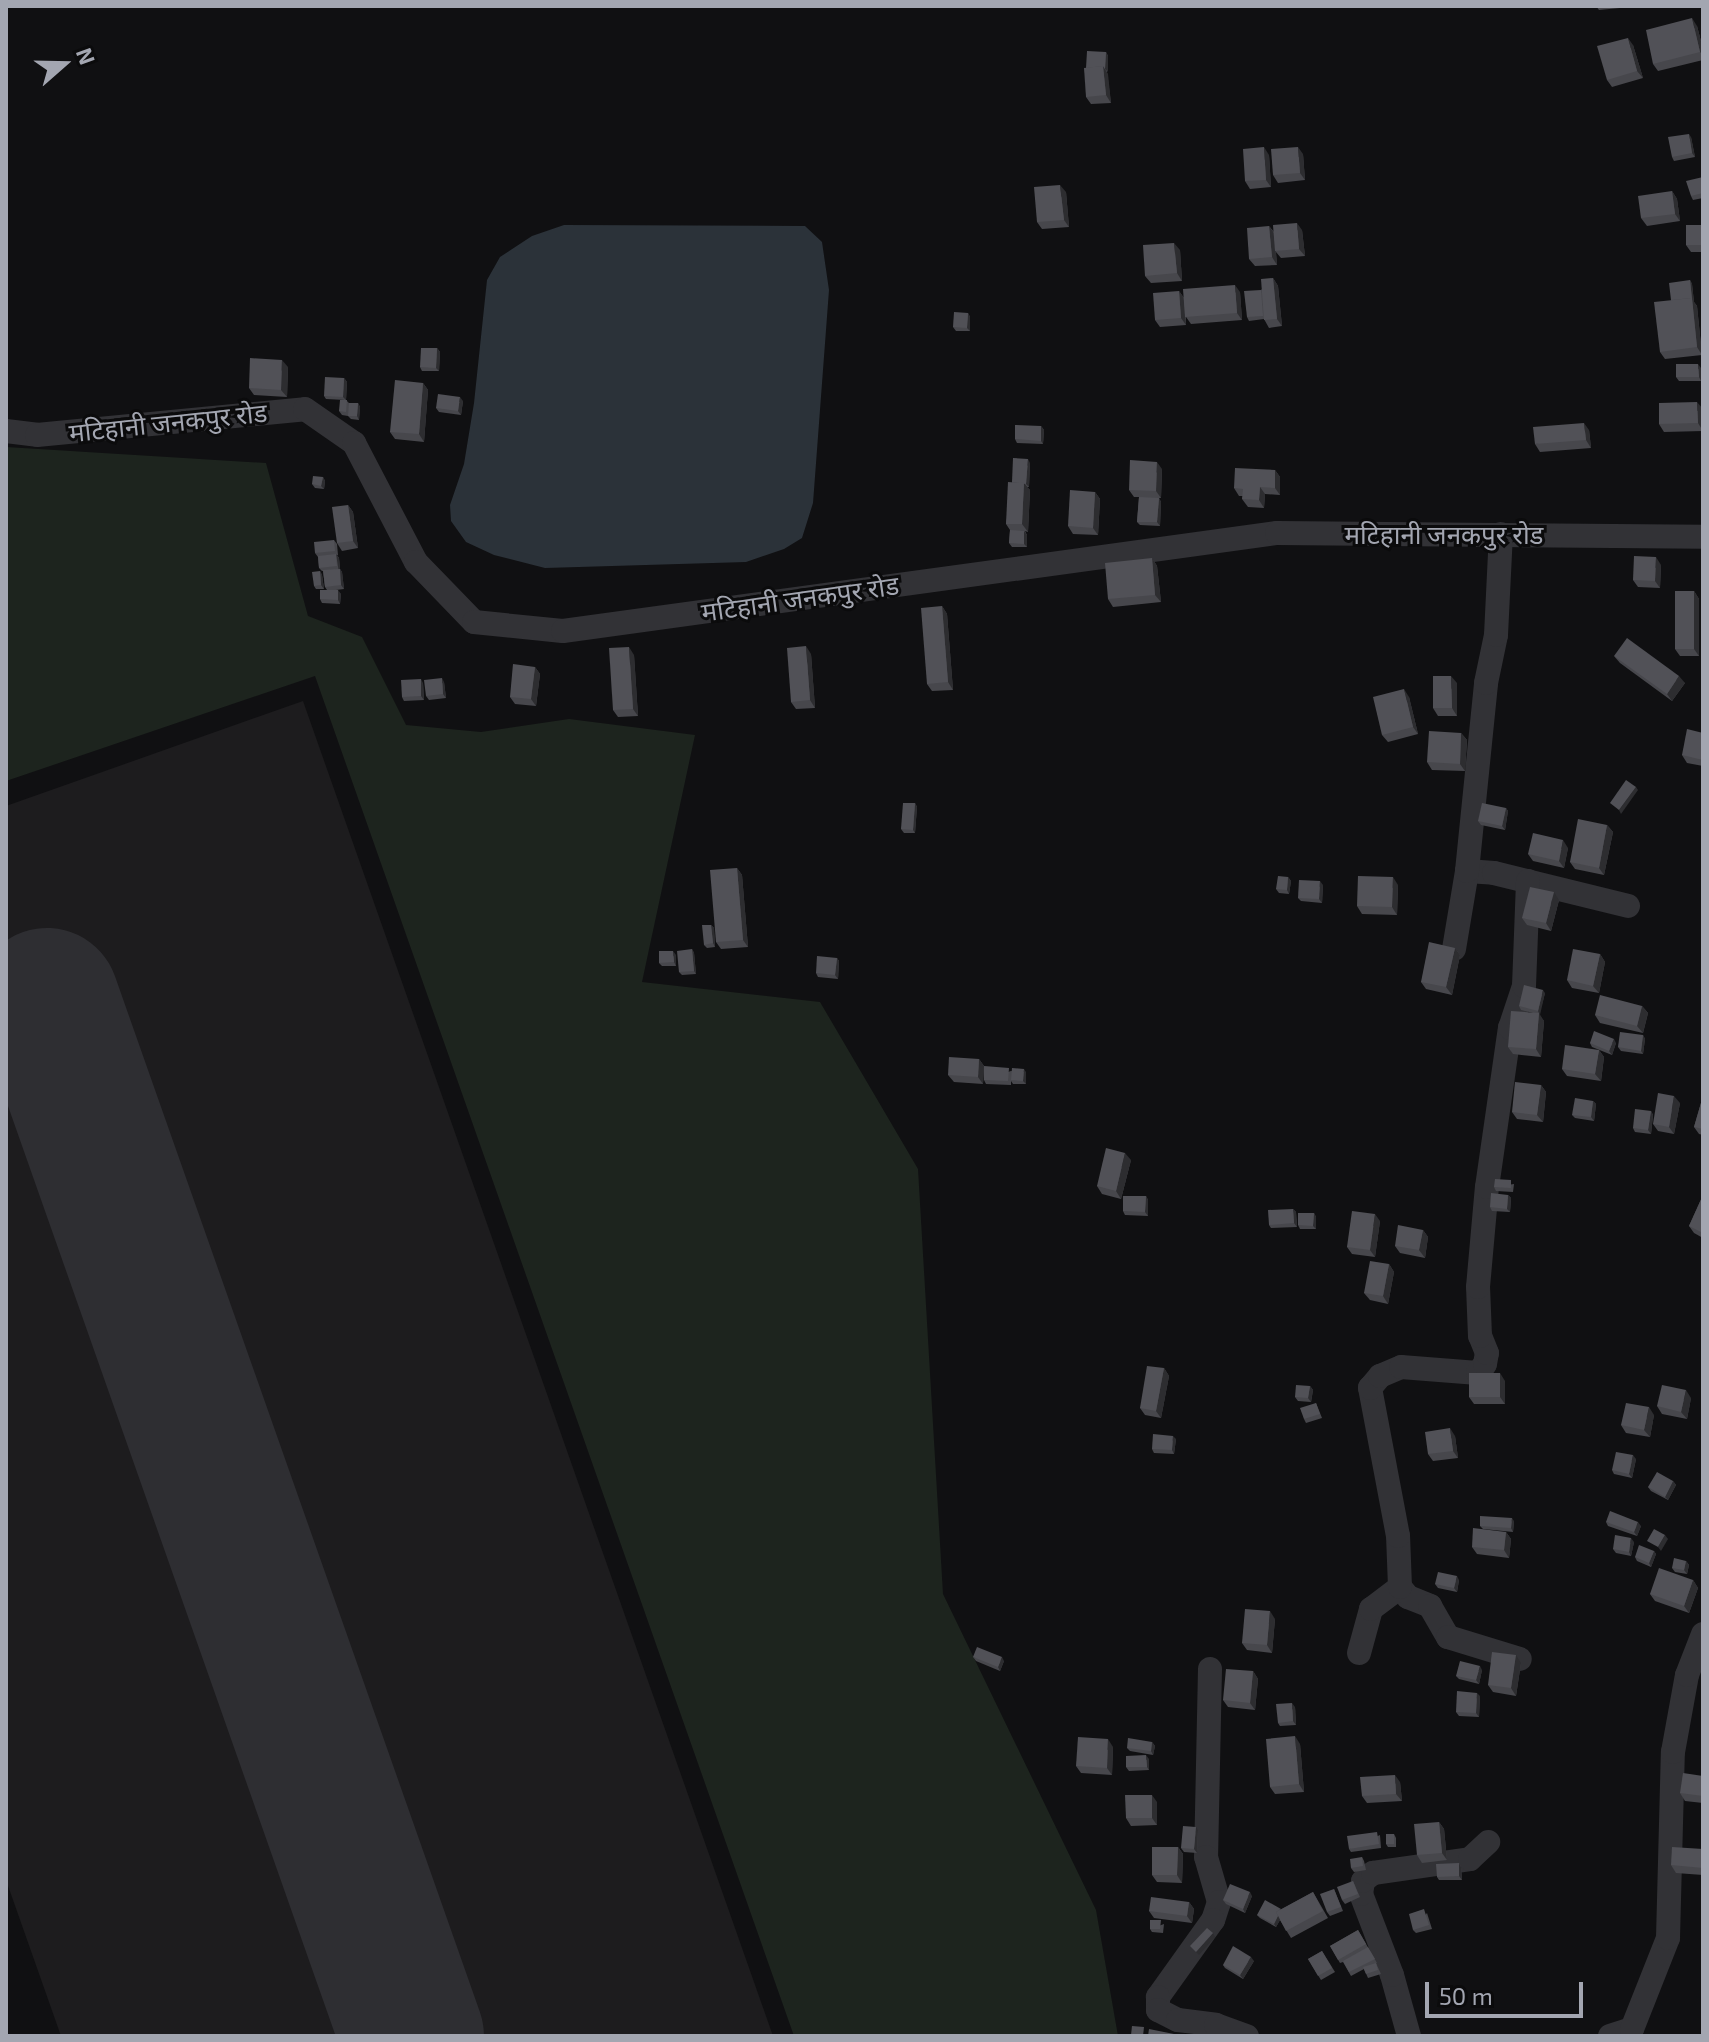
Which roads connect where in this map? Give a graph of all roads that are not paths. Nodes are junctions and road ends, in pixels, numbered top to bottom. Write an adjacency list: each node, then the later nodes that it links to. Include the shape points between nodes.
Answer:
1 (6, 431): 2 (street, मटिहानी जनकपुर रोड, via 37,435 305,409 354,443 416,562 474,622 563,631 1277,533)
2 (1501, 534): 3 (street, मटिहानी जनकपुर रोड); 4 (street, via 1496,635 1486,683)
3 (1703, 537)
4 (1467, 871): 5 (street); 7 (street)
5 (1528, 881): 6 (street); 8 (street, via 1524,986 1510,1028 1484,1216 1478,1287 1485,1364 1478,1373 1401,1367 1380,1376 1370,1388 1398,1536)
6 (1628, 906)
7 (1454, 949)
8 (1400, 1587): 10 (street, via 1371,1609); 11 (street, via 1408,1597 1430,1606 1448,1637)
9 (1703, 1634): 13 (street, via 1687,1675)
10 (1359, 1653)
11 (1520, 1659)
12 (1210, 1669): 16 (street, via 1206,1857 1219,1902 1213,1920 1158,1997 1158,2010)
13 (1692, 1709): 15 (street, via 1673,1752 1668,1938)
14 (1488, 1842): 17 (street, via 1470,1859 1373,1873 1363,1881 1361,1894)
15 (1629, 2034)
16 (1247, 2036)
17 (1409, 2036)

